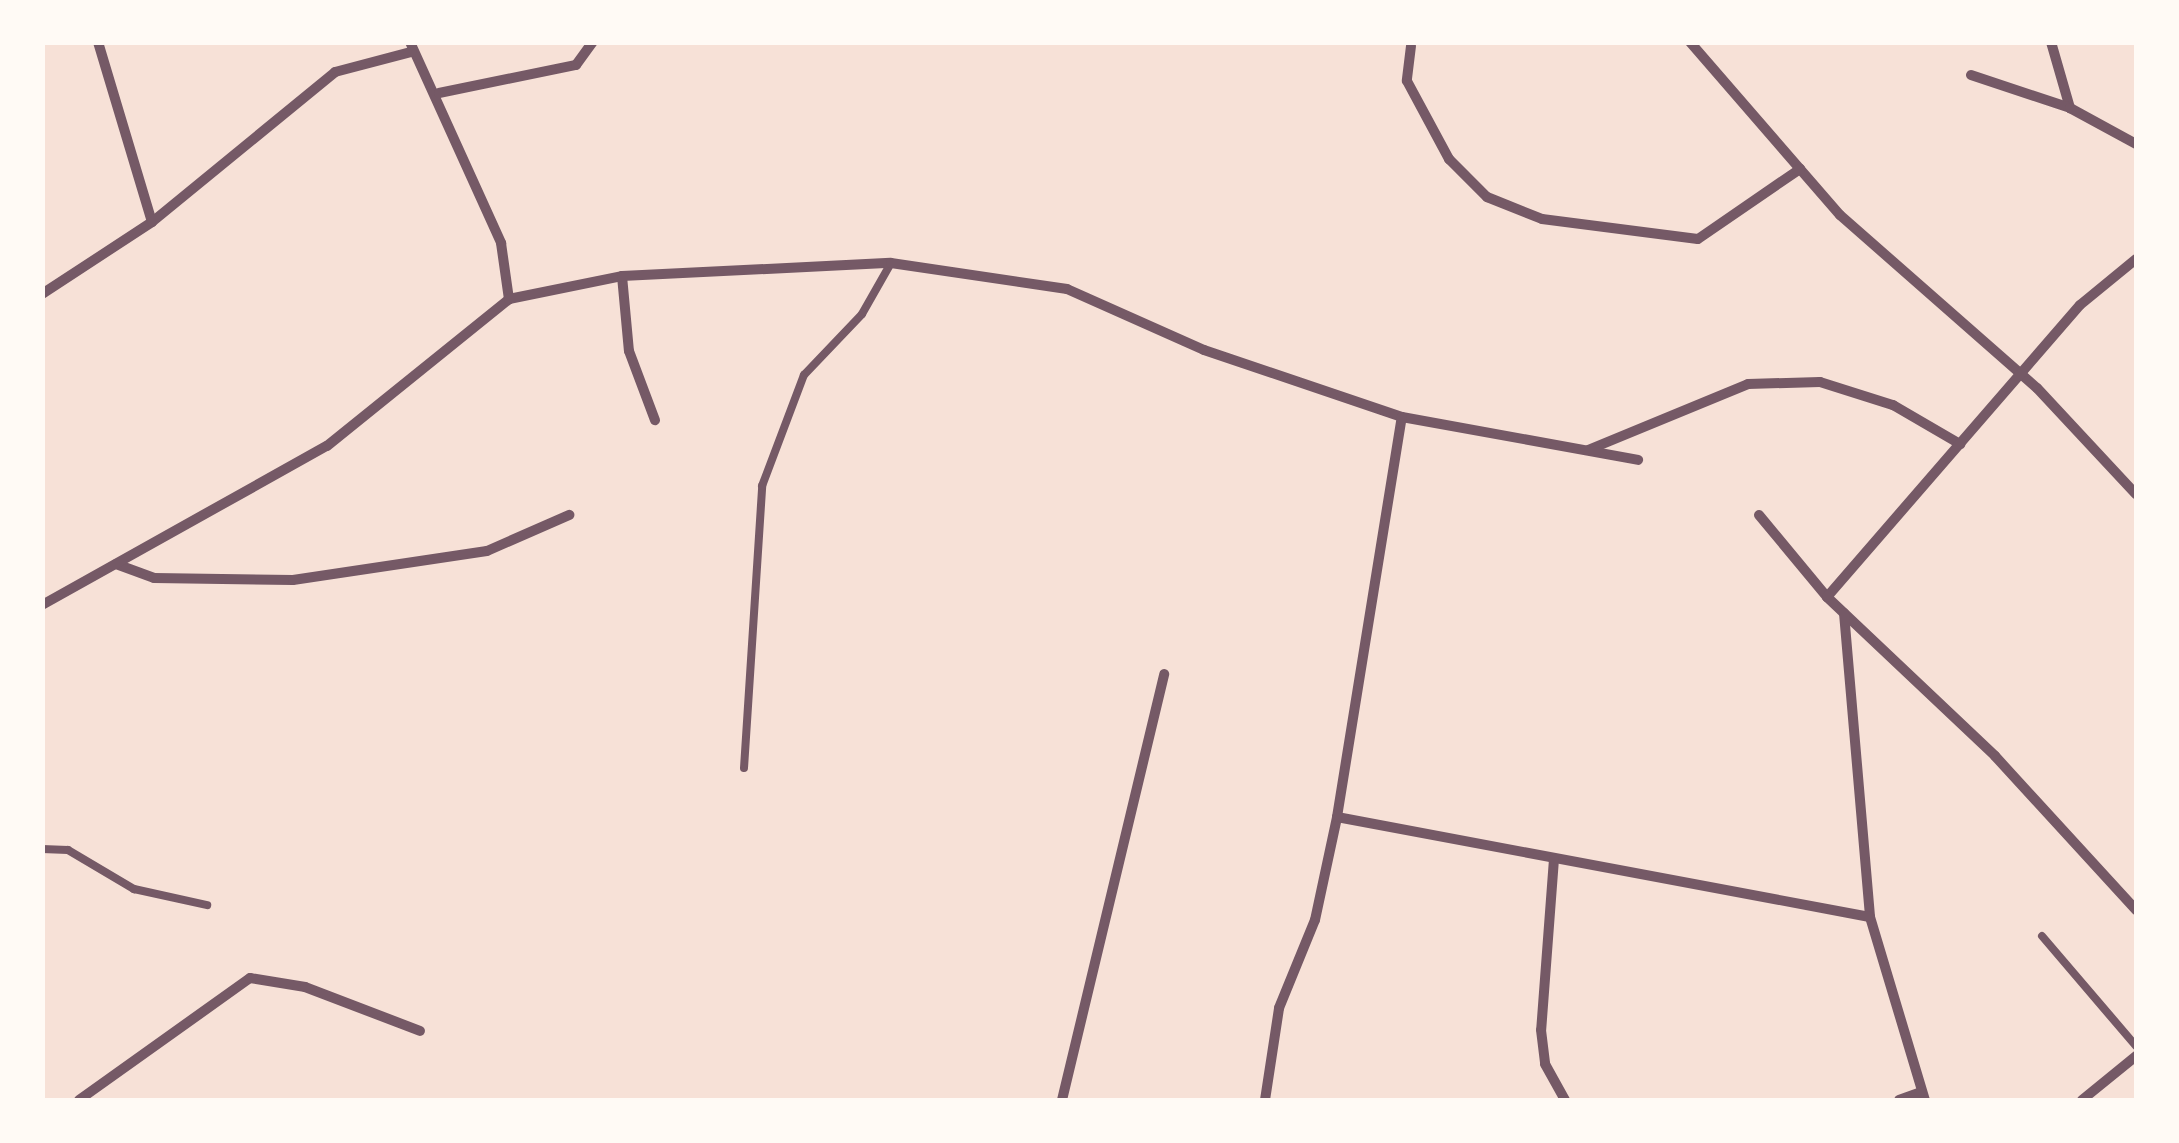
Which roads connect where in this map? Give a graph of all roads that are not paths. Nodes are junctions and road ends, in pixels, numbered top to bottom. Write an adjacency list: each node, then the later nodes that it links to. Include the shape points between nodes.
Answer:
1 (98, 42): 12 (street)
2 (593, 42): 8 (street, via 576,66)
3 (1690, 42): 11 (street)
4 (2051, 42): 9 (street)
5 (1411, 46): 11 (street, via 1407,81 1448,159 1487,197 1542,218 1698,239)
6 (410, 47): 8 (street); 12 (street, via 335,72)
7 (1972, 75): 9 (street)
8 (440, 93): 17 (street, via 501,243)
9 (2070, 108): 10 (street)
10 (2136, 144)
11 (1800, 169): 18 (street)
12 (152, 222): 16 (street)
13 (2136, 258): 18 (street)
14 (891, 263): 15 (street); 19 (street, via 1067,289 1204,350); 32 (lane, via 862,314 804,376 762,486)
15 (622, 276): 17 (street); 20 (street, via 629,351)
16 (42, 294)
17 (509, 299): 27 (street, via 327,446)
18 (2020, 374): 21 (street); 24 (street)
19 (1402, 417): 22 (street); 33 (street)
20 (655, 420)
21 (1960, 444): 22 (street, via 1893,405 1802,383 1748,384); 28 (street)
22 (1585, 451): 23 (street)
23 (1638, 460)
24 (2136, 494)
25 (569, 515): 27 (street, via 487,551 293,580 154,578)
26 (1759, 515): 28 (street)
27 (116, 564): 29 (street)
28 (1827, 597): 30 (street)
29 (42, 605)
30 (1844, 613): 37 (street, via 1995,756); 38 (street)
31 (1164, 674): 45 (street)
32 (744, 768)
33 (1337, 816): 35 (street); 46 (street, via 1315,920 1279,1008)
34 (42, 849): 36 (lane, via 68,850 134,889)
35 (1554, 859): 38 (street); 47 (street, via 1541,1030 1545,1064)
36 (207, 905)
37 (2136, 910)
38 (1870, 918): 43 (street)
39 (2042, 936): 41 (lane)
40 (420, 1031): 44 (street, via 305,986 250,978)
41 (2136, 1046)
42 (2136, 1056): 49 (street)
43 (1923, 1096): 48 (street)
44 (79, 1100)
45 (1062, 1100)
46 (1265, 1100)
47 (1565, 1100)
48 (1900, 1100)
49 (2082, 1100)

